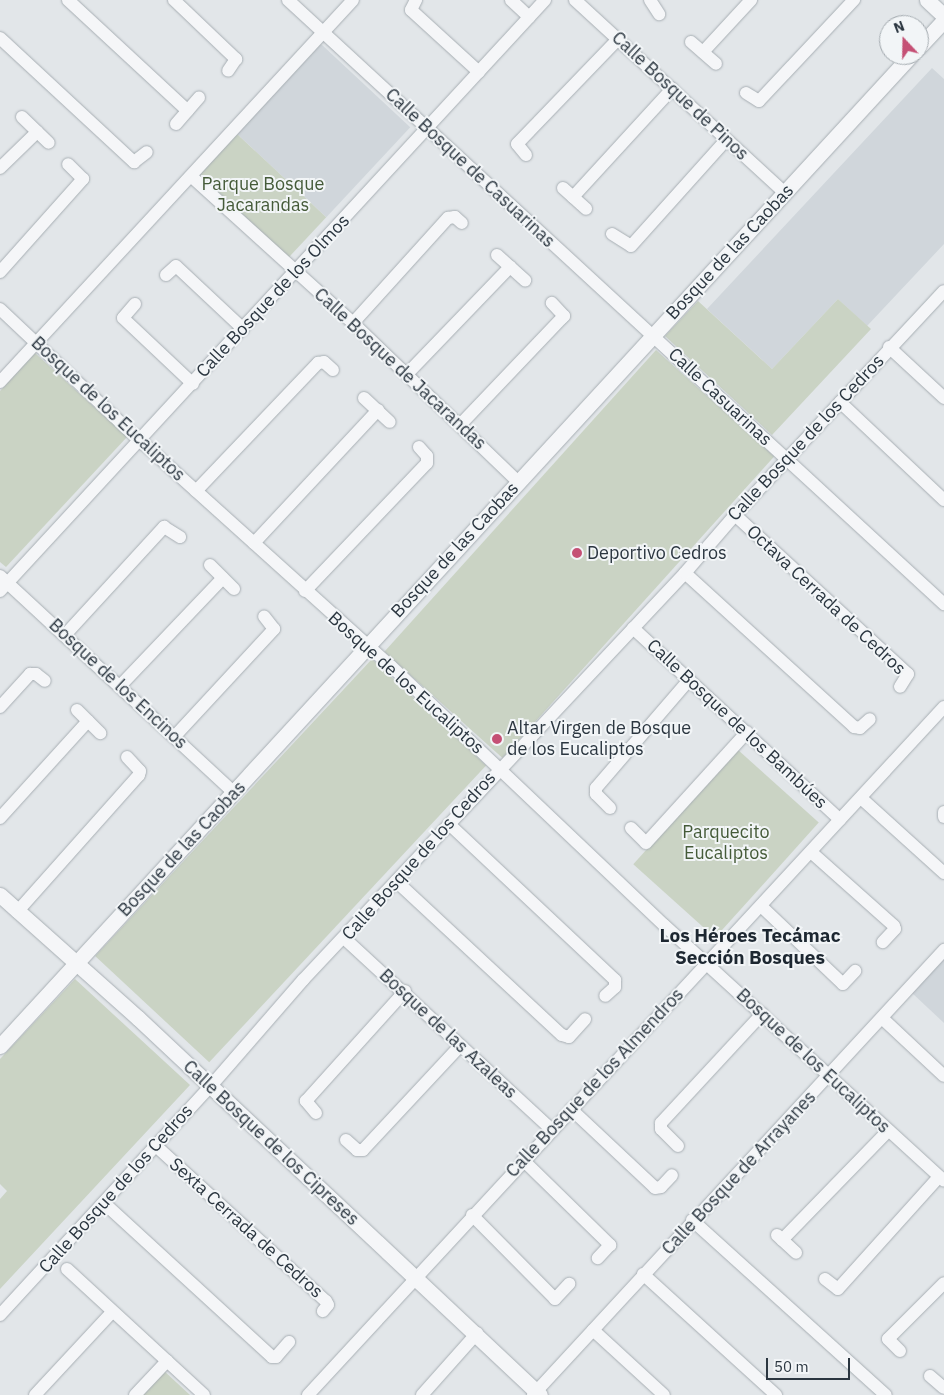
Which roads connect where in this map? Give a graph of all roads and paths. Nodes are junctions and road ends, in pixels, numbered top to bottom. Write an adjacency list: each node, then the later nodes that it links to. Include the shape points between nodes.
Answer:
1 (68, 0): 30 (street)
2 (174, 0): 25 (street, via 236,59)
3 (288, 0): 17 (street, Calle Bosque de Casuarinas)
4 (353, 0): 17 (street)
5 (416, 0): 26 (street, via 411,10)
6 (512, 0): 14 (street)
7 (545, 0): 14 (street, Calle Bosque de los Olmos)
8 (575, 0): 20 (street, Calle Bosque de Pinos)
9 (650, 0): 13 (street)
10 (751, 0): 22 (street)
11 (854, 0): 28 (street, via 759,102)
12 (927, 0): 15 (street)
13 (659, 14)
14 (529, 16): 26 (street, Calle Bosque de los Olmos)
15 (944, 16)
16 (944, 20): 18 (street)
17 (324, 33): 33 (street, Calle Bosque de Casuarinas); 41 (street)
18 (929, 36)
19 (0, 38): 37 (street, via 134,162)
20 (618, 39): 27 (street, Calle Bosque de Pinos); 38 (street, via 518,142)
21 (691, 42): 22 (street)
22 (703, 52): 23 (street)
23 (716, 64)
24 (902, 65): 42 (street, Bosque de las Caobas)
25 (228, 71)
26 (478, 72): 33 (street, Calle Bosque de los Olmos)
27 (672, 89): 35 (street, Calle Bosque de Pinos); 43 (street, via 568,192)
28 (746, 93)
29 (200, 98): 30 (street)
30 (188, 111): 32 (street)
31 (22, 117): 34 (street)
32 (176, 124)
33 (427, 129): 49 (street, Calle Bosque de los Olmos); 58 (street, Calle Bosque de Casuarinas)
34 (37, 132): 36 (street); 40 (street)
35 (726, 140): 42 (street, Calle Bosque de Pinos); 45 (street, via 631,246)
36 (49, 144)
37 (148, 152)
38 (526, 155)
39 (68, 164): 48 (street, via 83,179)
40 (0, 168)
41 (192, 177): 49 (street, Calle Bosque de Jacarandas); 59 (street)
42 (786, 193): 58 (street, Bosque de las Caobas)
43 (586, 209)
44 (462, 223): 56 (street, via 455,217 448,218)
45 (612, 234)
46 (497, 254): 47 (street)
47 (510, 267): 51 (street); 62 (street)
48 (0, 272)
49 (296, 272): 56 (street, Calle Bosque de Jacarandas); 57 (street, Calle Bosque de los Olmos)
50 (166, 275): 57 (street, via 176,266)
51 (525, 280)
52 (943, 294): 60 (street, Calle Bosque de los Cedros)
53 (552, 303): 70 (street, via 564,316)
54 (135, 304): 64 (street, via 124,318)
55 (0, 309): 59 (street, Bosque de los Eucaliptos)
56 (353, 323): 62 (street, Calle Bosque de Jacarandas)
57 (243, 329): 64 (street, Calle Bosque de los Olmos)
58 (652, 335): 73 (street, Calle Casuarinas); 74 (street, Bosque de las Caobas)
59 (38, 343): 63 (street); 71 (street, Bosque de los Eucaliptos)
60 (889, 347): 66 (street); 67 (street, Calle Bosque de los Cedros)
61 (334, 370): 75 (street, via 324,362 318,363)
62 (407, 374): 70 (street, Calle Bosque de Jacarandas)
63 (0, 382)
64 (193, 384): 71 (street, Calle Bosque de los Olmos)
65 (364, 398): 68 (street)
66 (944, 398)
67 (840, 402): 73 (street, Calle Bosque de los Cedros); 76 (street)
68 (378, 410): 69 (street); 79 (street)
69 (390, 422)
70 (460, 424): 74 (street, Calle Bosque de Jacarandas)
71 (140, 440): 75 (street, Bosque de los Eucaliptos); 83 (street, Calle Bosque de los Olmos)
72 (419, 447): 85 (street, via 427,463)
73 (787, 459): 77 (street, Calle Bosque de los Cedros); 86 (street)
74 (518, 482): 90 (street, Bosque de las Caobas)
75 (196, 491): 79 (street, Bosque de los Eucaliptos)
76 (944, 500)
77 (735, 515): 81 (street, Calle Bosque de los Cedros); 94 (street, Octava Cerrada de Cedros, via 908,674)
78 (180, 537): 89 (street, via 164,527)
79 (254, 543): 85 (street, Bosque de los Eucaliptos)
80 (210, 565): 82 (street)
81 (685, 573): 88 (street, Calle Bosque de los Cedros); 98 (street, via 854,727 860,728)
82 (223, 578): 84 (street); 93 (street)
83 (2, 583): 89 (street, Bosque de los Encinos)
84 (234, 589)
85 (305, 591): 90 (street, Bosque de los Eucaliptos)
86 (944, 604)
87 (264, 616): 102 (street, via 274,629)
88 (633, 628): 91 (street, Calle Bosque de los Bambúes); 104 (street, Calle Bosque de los Cedros)
89 (65, 635): 93 (street, Bosque de los Encinos)
90 (366, 647): 104 (street, Bosque de los Eucaliptos); 105 (street, Bosque de las Caobas)
91 (689, 680): 100 (street, Calle Bosque de los Bambúes); 107 (street, via 596,788 596,794)
92 (45, 681): 95 (street, via 36,674 30,674)
93 (120, 686): 102 (street, Bosque de los Encinos)
94 (900, 687)
95 (0, 707)
96 (944, 707): 106 (street, Calle Bosque de los Almendros)
97 (77, 710): 99 (street)
98 (870, 719)
99 (88, 721): 101 (street); 110 (street)
100 (747, 732): 111 (street, Calle Bosque de los Bambúes); 113 (street, via 646,843)
101 (100, 733)
102 (175, 736): 105 (street, Bosque de los Encinos)
103 (127, 758): 119 (street, via 140,771 139,775)
104 (499, 768): 112 (street, Calle Bosque de los Cedros); 124 (street, Bosque de los Eucaliptos)
105 (234, 793): 123 (street, Bosque de las Caobas)
106 (861, 798): 111 (street, Calle Bosque de los Almendros); 115 (street)
107 (610, 808)
108 (944, 812): 109 (street)
109 (944, 817)
110 (0, 818)
111 (840, 820): 114 (street, Calle Bosque de los Almendros)
112 (449, 824): 116 (street, Calle Bosque de los Cedros); 127 (street, via 615,980 615,988)
113 (631, 828)
114 (811, 852): 118 (street, Calle Bosque de los Almendros); 121 (street, via 894,926 895,929)
115 (944, 873)
116 (396, 881): 120 (street, Calle Bosque de los Cedros); 129 (street, via 562,1036 568,1037)
117 (0, 896): 119 (street, Calle Bosque de los Cipreses)
118 (760, 906): 124 (street, Calle Bosque de los Almendros); 125 (street, via 844,984)
119 (17, 912): 123 (street, Calle Bosque de los Cipreses)
120 (344, 938): 126 (street, Bosque de las Azaleas); 135 (street, Calle Bosque de los Cedros)
121 (883, 942)
122 (944, 950): 130 (street, Calle Bosque de Arrayanes)
123 (76, 962): 131 (street, Bosque de las Caobas); 135 (street, Calle Bosque de los Cipreses)
124 (707, 963): 128 (street, Bosque de los Eucaliptos); 136 (street, Calle Bosque de los Almendros)
125 (856, 971)
126 (405, 992): 132 (street, Bosque de las Azaleas); 137 (street, via 306,1101)
127 (605, 996)
128 (762, 1014): 133 (street, Bosque de los Eucaliptos); 142 (street, via 661,1123 661,1129)
129 (585, 1019)
130 (882, 1019): 133 (street, Calle Bosque de Arrayanes); 134 (street)
131 (0, 1046)
132 (460, 1046): 138 (street, Bosque de las Azaleas); 140 (street, via 363,1150 357,1150)
133 (831, 1075): 139 (street, Bosque de los Eucaliptos); 148 (street, Calle Bosque de Arrayanes)
134 (944, 1076)
135 (210, 1087): 141 (street, Calle Bosque de los Cedros); 153 (street, Calle Bosque de los Cipreses)
136 (571, 1109): 138 (street, Calle Bosque de los Almendros); 144 (street, via 655,1188 661,1187)
137 (316, 1113)
138 (552, 1130): 143 (street, Calle Bosque de los Almendros)
139 (888, 1131): 145 (street, Bosque de los Eucaliptos); 149 (street, via 779,1238)
140 (346, 1140)
141 (156, 1146): 146 (street, Calle Bosque de los Cedros); 157 (street, Sexta Cerrada de Cedros, via 326,1300 328,1306)
142 (678, 1146)
143 (524, 1160): 147 (street, Calle Bosque de los Almendros); 150 (street, via 610,1245)
144 (672, 1175)
145 (942, 1179): 154 (street, via 838,1289)
146 (104, 1203): 159 (street, Calle Bosque de los Cedros); 162 (street, via 272,1357 276,1357)
147 (472, 1216): 153 (street, Calle Bosque de los Almendros); 156 (street, via 556,1299)
148 (692, 1220): 152 (street, Calle Bosque de Arrayanes); 175 (street)
149 (796, 1253)
150 (598, 1258)
151 (67, 1270): 158 (street)
152 (643, 1274): 160 (street, Calle Bosque de Arrayanes); 174 (street)
153 (415, 1276): 161 (street, Calle Bosque de los Cipreses); 171 (street, Calle Bosque de los Almendros)
154 (825, 1279)
155 (944, 1283): 163 (street, via 888,1339)
156 (570, 1284)
157 (323, 1311)
158 (112, 1312): 164 (street); 168 (street)
159 (0, 1315)
160 (593, 1330): 167 (street, Calle Bosque de Arrayanes); 173 (street)
161 (477, 1333): 167 (street, Calle Bosque de los Cipreses); 172 (street)
162 (289, 1342)
163 (900, 1351)
164 (167, 1361): 169 (street); 170 (street)
165 (930, 1376): 166 (street)
166 (944, 1388)
167 (536, 1394)
168 (35, 1395)
169 (135, 1395)
170 (204, 1395)
171 (308, 1395)
172 (422, 1395)
173 (664, 1395)
174 (776, 1395)
175 (886, 1395)

